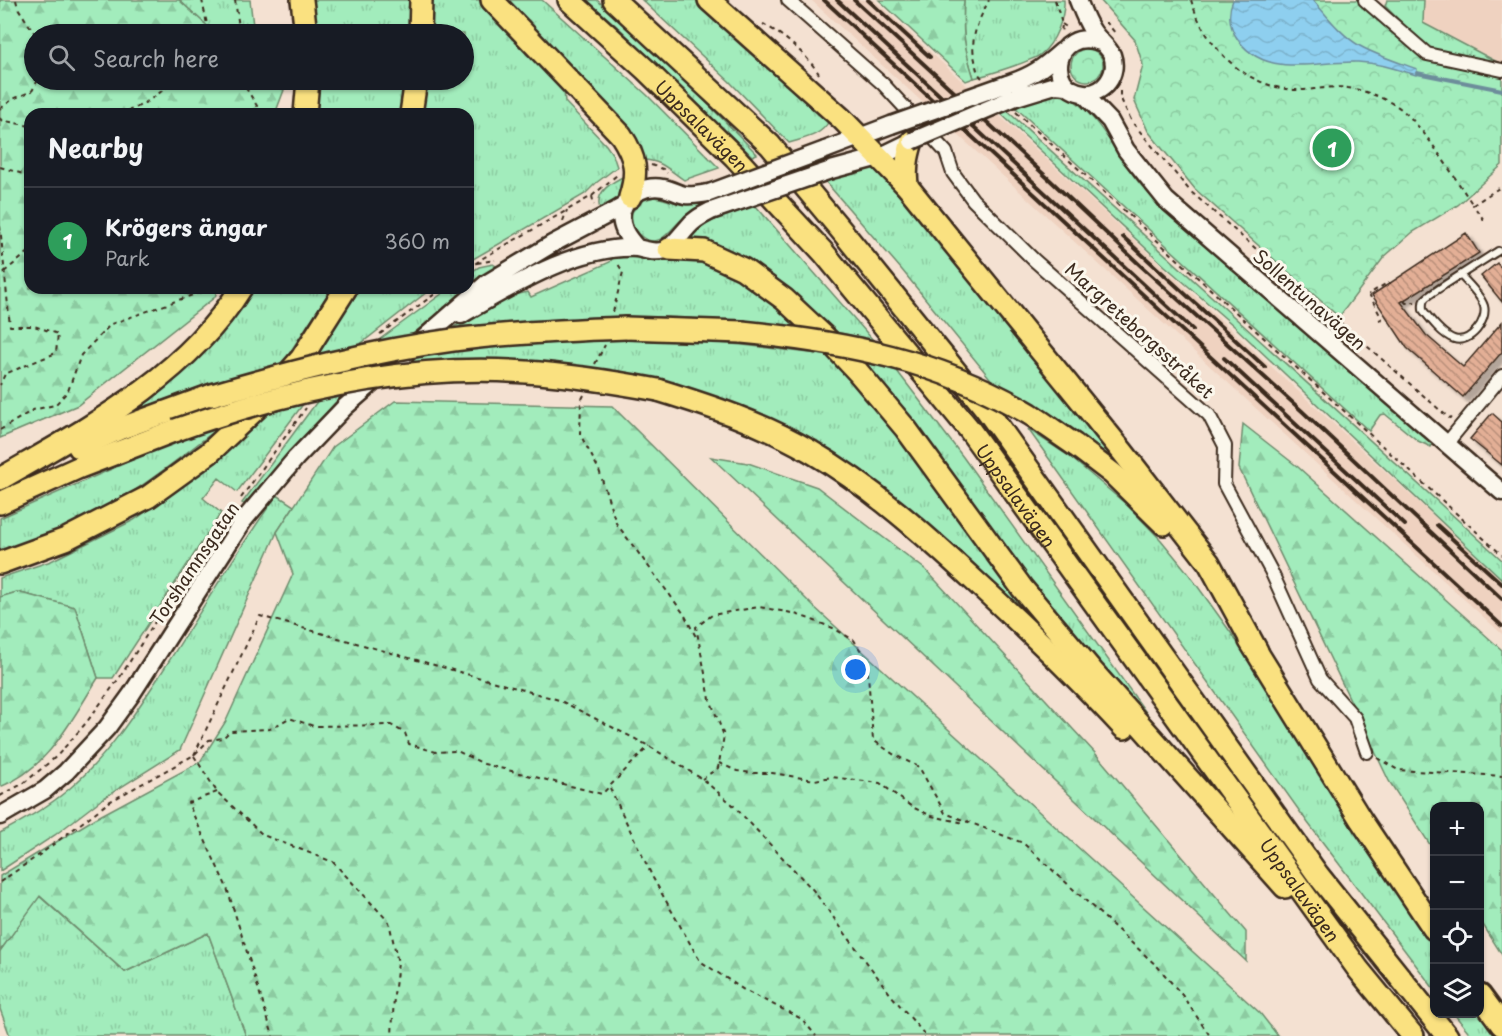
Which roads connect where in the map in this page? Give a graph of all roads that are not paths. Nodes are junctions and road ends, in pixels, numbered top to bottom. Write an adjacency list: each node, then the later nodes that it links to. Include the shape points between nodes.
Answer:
1 (302, 0): 10 (highway)
2 (492, 0): 27 (highway, via 621,135 635,167 636,180)
3 (568, 0): 45 (highway, Uppsalavägen, via 735,157 824,254 954,410)
4 (614, 0): 49 (highway, Uppsalavägen, via 770,145 986,409 1318,875)
5 (709, 0): 23 (highway)
6 (788, 0): 42 (street, Margreteborgsstråket, via 883,84 946,152 953,173 973,200 1034,260 1209,415 1226,446 1224,484 1320,679 1355,718)
7 (1076, 0): 12 (street, Sollentunavägen, via 1076,29); 13 (street, Sollentunavägen)
8 (1372, 3): 14 (street, via 1427,54)
9 (422, 6): 11 (highway)
10 (305, 24)
11 (421, 24)
12 (1067, 39): 13 (street); 16 (street, Sollentunavägen, via 1059,71); 19 (street)
13 (1100, 42): 15 (street, Sollentunavägen, via 1112,57)
14 (1502, 70)
15 (1114, 87): 16 (street); 22 (street, Sollentunavägen, via 1106,94)
16 (1075, 89): 19 (street, via 1055,85); 22 (street, Sollentunavägen)
17 (307, 90): 20 (highway)
18 (415, 90): 21 (highway)
19 (1012, 96): 23 (street, Torshamnsgatan, bridge, via 891,125); 24 (street, bridge)
20 (306, 108)
21 (412, 108)
22 (1110, 121): 36 (street, Sollentunavägen, via 1126,150 1166,200)
23 (860, 137): 25 (highway); 27 (street, Torshamnsgatan, bridge, via 709,193 684,195 651,187 639,190)
24 (912, 141): 25 (street); 26 (highway, via 906,160)
25 (879, 157): 26 (highway); 29 (street, bridge, via 711,211 688,226)
26 (907, 186): 41 (highway, via 1203,555)
27 (627, 202): 28 (street, via 621,216 624,231); 34 (street, Torshamnsgatan, via 487,283)
28 (637, 248): 29 (street, Torshamnsgatan, via 658,252); 34 (street, Torshamnsgatan, via 608,248 561,264)
29 (669, 249): 45 (highway, via 704,251 743,269 784,299 830,342 906,429 1022,588)
30 (1498, 251): 31 (lane)
31 (1461, 276): 31 (lane, via 1429,294 1423,310 1447,335 1461,340 1470,336 1485,315 1484,304)
32 (236, 294): 37 (highway, via 197,343 146,389)
33 (342, 294): 40 (highway, via 301,359 209,453 148,497 66,538)
34 (429, 334): 43 (street, Torshamnsgatan, via 345,407 243,521 107,728 45,790)
35 (1502, 376): 36 (street)
36 (1447, 443): 38 (street, Sollentunavägen)
37 (0, 481): 41 (highway, bridge, via 119,429 212,395 287,373 451,340 626,328 794,337 849,345 944,373 1029,414 1075,445 1154,512 1185,548)
38 (1502, 492)
39 (0, 503): 45 (highway, bridge, via 80,467 220,414 334,384 452,371 524,371 589,377 658,390 718,409 808,450 850,476 924,534 1030,632)
40 (0, 563)
41 (1257, 651): 44 (highway)
42 (1367, 752)
43 (0, 816)
44 (1430, 923)
45 (1358, 969): 48 (highway, Uppsalavägen)
46 (1484, 1002): 47 (highway)
47 (1502, 1025)
48 (1413, 1036)
49 (1447, 1036)

